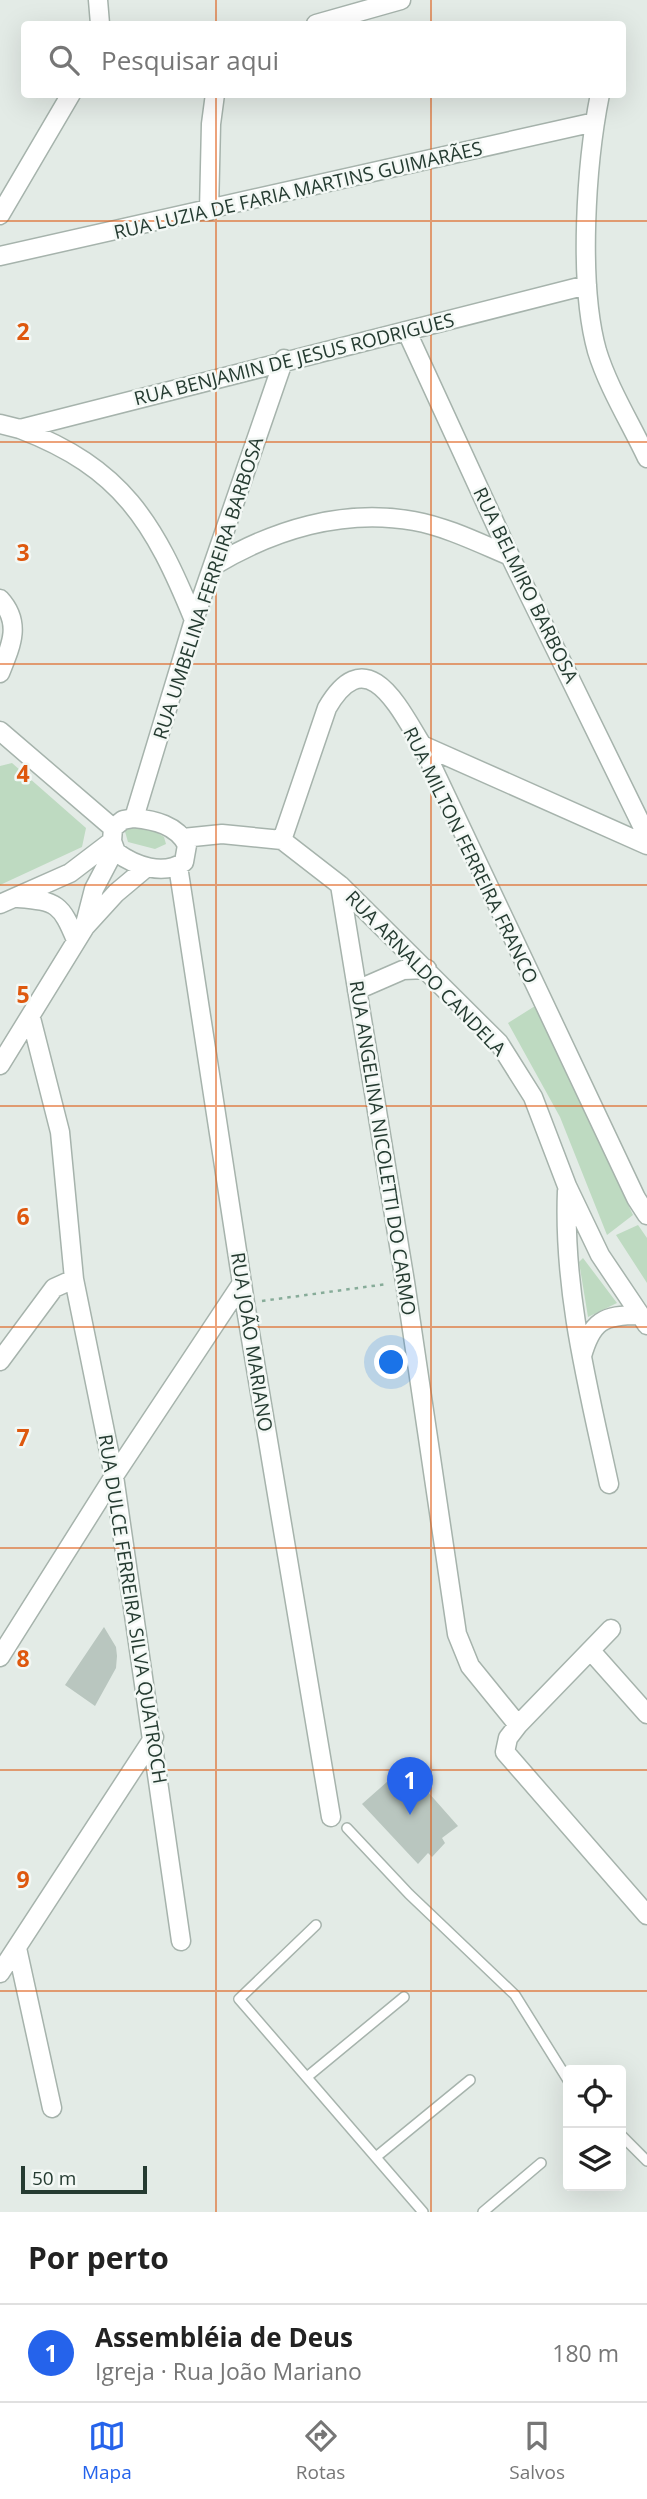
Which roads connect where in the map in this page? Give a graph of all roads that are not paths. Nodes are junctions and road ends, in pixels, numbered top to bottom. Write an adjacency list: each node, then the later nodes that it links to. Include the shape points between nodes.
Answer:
1 (98, 0): 3 (street)
2 (401, 0): 4 (street)
3 (100, 21)
4 (327, 21)
5 (69, 98): 10 (street)
6 (214, 98): 9 (street)
7 (599, 98): 8 (street)
8 (595, 122): 9 (street, RUA LUZIA DE FARIA MARTINS GUIMARÃES); 12 (street)
9 (209, 211): 11 (street, RUA LUZIA DE FARIA MARTINS GUIMARÃES)
10 (0, 215)
11 (0, 256)
12 (587, 285): 13 (street, RUA BENJAMIN DE JESUS RODRIGUES); 17 (street, via 598,354)
13 (407, 332): 14 (street, RUA BENJAMIN DE JESUS RODRIGUES); 18 (street, RUA BELMIRO BARBOSA)
14 (284, 359): 16 (street, RUA BENJAMIN DE JESUS RODRIGUES); 19 (street, RUA UMBELINA FERREIRA BARBOSA)
15 (0, 424): 16 (street, RUA BENJAMIN DE JESUS RODRIGUES)
16 (20, 429): 21 (street, via 59,445 108,476 144,519 172,566)
17 (647, 458)
18 (510, 556): 19 (street, via 414,521 367,517 284,531); 26 (street, RUA BELMIRO BARBOSA)
19 (213, 566): 21 (street, RUA UMBELINA FERREIRA BARBOSA)
20 (0, 600): 22 (street, via 13,618 14,633)
21 (194, 620): 25 (street, RUA UMBELINA FERREIRA BARBOSA)
22 (0, 673)
23 (0, 733): 28 (street)
24 (422, 745): 29 (street, RUA MILTON FERREIRA FRANCO, via 381,684 369,679 344,686 327,708); 30 (street); 41 (street, RUA MILTON FERREIRA FRANCO)
25 (134, 818): 27 (street, via 165,825); 28 (street, via 123,820)
26 (647, 836)
27 (183, 838): 29 (street, via 222,834); 31 (street, via 187,853)
28 (113, 839): 32 (street, via 123,858); 34 (street, via 70,873); 35 (street)
29 (282, 840): 33 (street, RUA ARNALDO CANDELA)
30 (647, 845)
31 (178, 866): 32 (street); 43 (street, RUA JOÃO MARIANO)
32 (147, 867): 35 (street, via 116,893)
33 (340, 885): 36 (street, RUA ARNALDO CANDELA); 37 (street, RUA ANGELINA NICOLETTI DO CARMO)
34 (7, 901): 35 (street, via 48,901 64,911)
35 (81, 934): 38 (street)
36 (427, 969): 37 (street, via 403,970); 40 (street, RUA ARNALDO CANDELA, via 499,1043 522,1077)
37 (357, 990): 53 (street, RUA ANGELINA NICOLETTI DO CARMO, via 457,1634 470,1666)
38 (31, 1018): 39 (street); 42 (street, RUA DULCE FERREIRA SILVA QUATROCH, via 60,1132)
39 (0, 1065)
40 (567, 1186): 44 (street, RUA ARNALDO CANDELA, via 600,1255); 45 (street, via 568,1280)
41 (647, 1215)
42 (74, 1279): 46 (street, via 54,1288); 47 (street, RUA DULCE FERREIRA SILVA QUATROCH)
43 (242, 1283): 47 (street); 55 (street, RUA JOÃO MARIANO)
44 (643, 1320): 45 (street, via 607,1318 596,1325)
45 (581, 1360): 48 (street)
46 (0, 1361)
47 (114, 1476): 51 (street); 54 (street, RUA DULCE FERREIRA SILVA QUATROCH)
48 (609, 1484)
49 (611, 1629): 50 (street)
50 (591, 1651): 52 (street); 53 (street)
51 (0, 1657)
52 (647, 1714)
53 (518, 1725): 57 (street, via 504,1745 510,1760)
54 (154, 1737): 59 (street, RUA DULCE FERREIRA SILVA QUATROCH); 60 (street)
55 (331, 1817)
56 (347, 1828): 63 (lane, via 515,1995)
57 (647, 1915)
58 (316, 1925): 64 (lane, via 239,1999)
59 (181, 1941)
60 (17, 1948): 61 (street); 66 (street)
61 (0, 1973)
62 (404, 1997): 64 (lane)
63 (563, 2072)
64 (307, 2077): 68 (lane)
65 (470, 2080): 68 (lane)
66 (52, 2108)
67 (626, 2140): 69 (lane)
68 (376, 2157): 71 (lane)
69 (647, 2161)
70 (541, 2163): 72 (lane)
71 (423, 2212)
72 (483, 2212)

